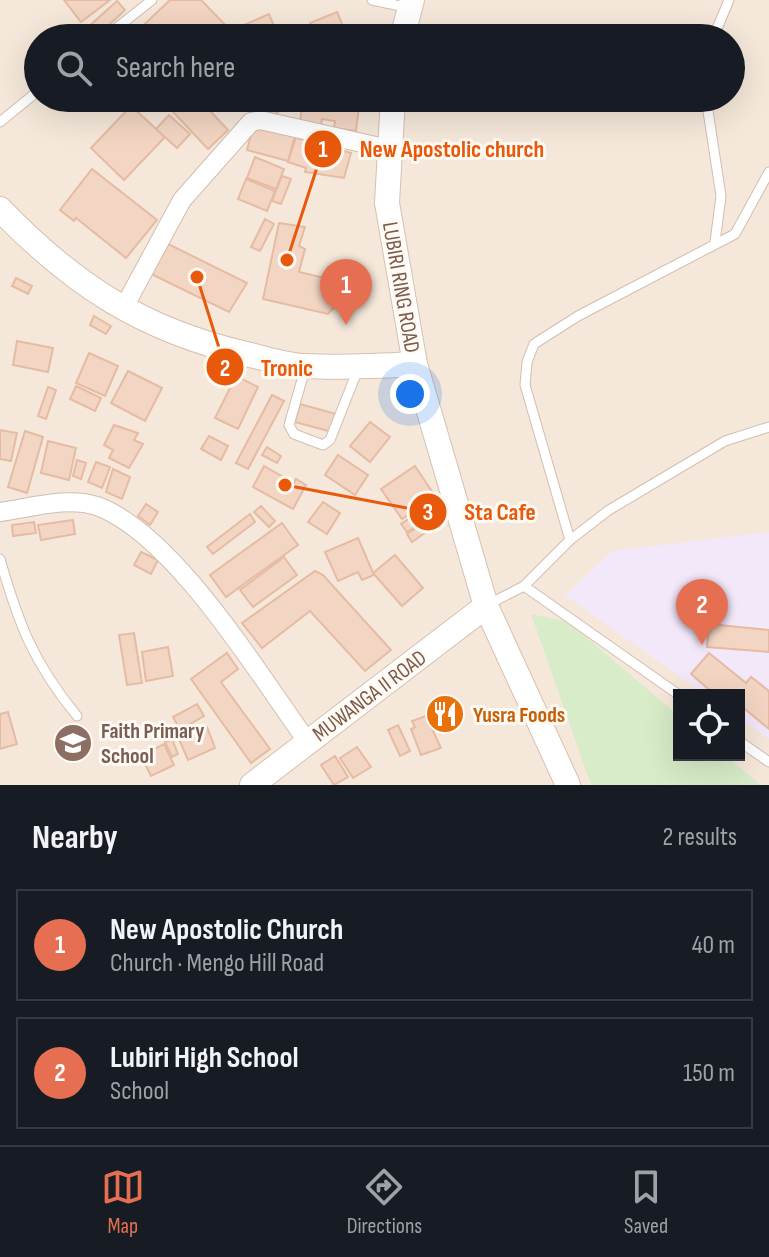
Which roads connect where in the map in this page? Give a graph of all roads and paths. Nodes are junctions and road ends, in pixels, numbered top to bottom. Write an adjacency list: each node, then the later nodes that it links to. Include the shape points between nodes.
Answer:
1 (152, 0): 5 (lane)
2 (372, 0): 4 (lane)
3 (729, 0): 7 (lane)
4 (411, 4): 6 (main road)
5 (122, 24)
6 (406, 24)
7 (719, 24)
8 (24, 102): 11 (lane)
9 (392, 112): 12 (main road, LUBIRI RING ROAD)
10 (708, 112): 15 (lane, via 721,196)
11 (0, 122)
12 (389, 149): 16 (street, via 251,122 182,200); 17 (main road, LUBIRI RING ROAD, via 387,203)
13 (769, 172): 15 (lane, via 735,234)
14 (0, 209): 16 (main road, via 43,254)
15 (715, 242): 22 (lane, via 534,344 525,385)
16 (123, 309): 18 (main road, via 195,341)
17 (415, 364): 19 (main road); 25 (main road, LUBIRI RING ROAD)
18 (306, 366): 19 (main road); 19 (lane, via 289,425 294,434 323,445 330,440)
19 (359, 366)
20 (769, 427): 22 (lane, via 725,441 609,510)
21 (0, 512): 28 (street, via 64,502 96,506 118,517 159,550 202,596)
22 (570, 540): 24 (lane)
23 (0, 559): 27 (lane, via 21,631 48,680)
24 (524, 586): 25 (lane); 26 (lane)
25 (486, 606): 28 (main road, MUWANGA II ROAD); 32 (main road, LUBIRI RING ROAD)
26 (673, 691)
27 (77, 716)
28 (307, 741): 31 (main road, MUWANGA II ROAD)
29 (745, 745): 30 (lane)
30 (769, 762)
31 (252, 785)
32 (568, 785)

